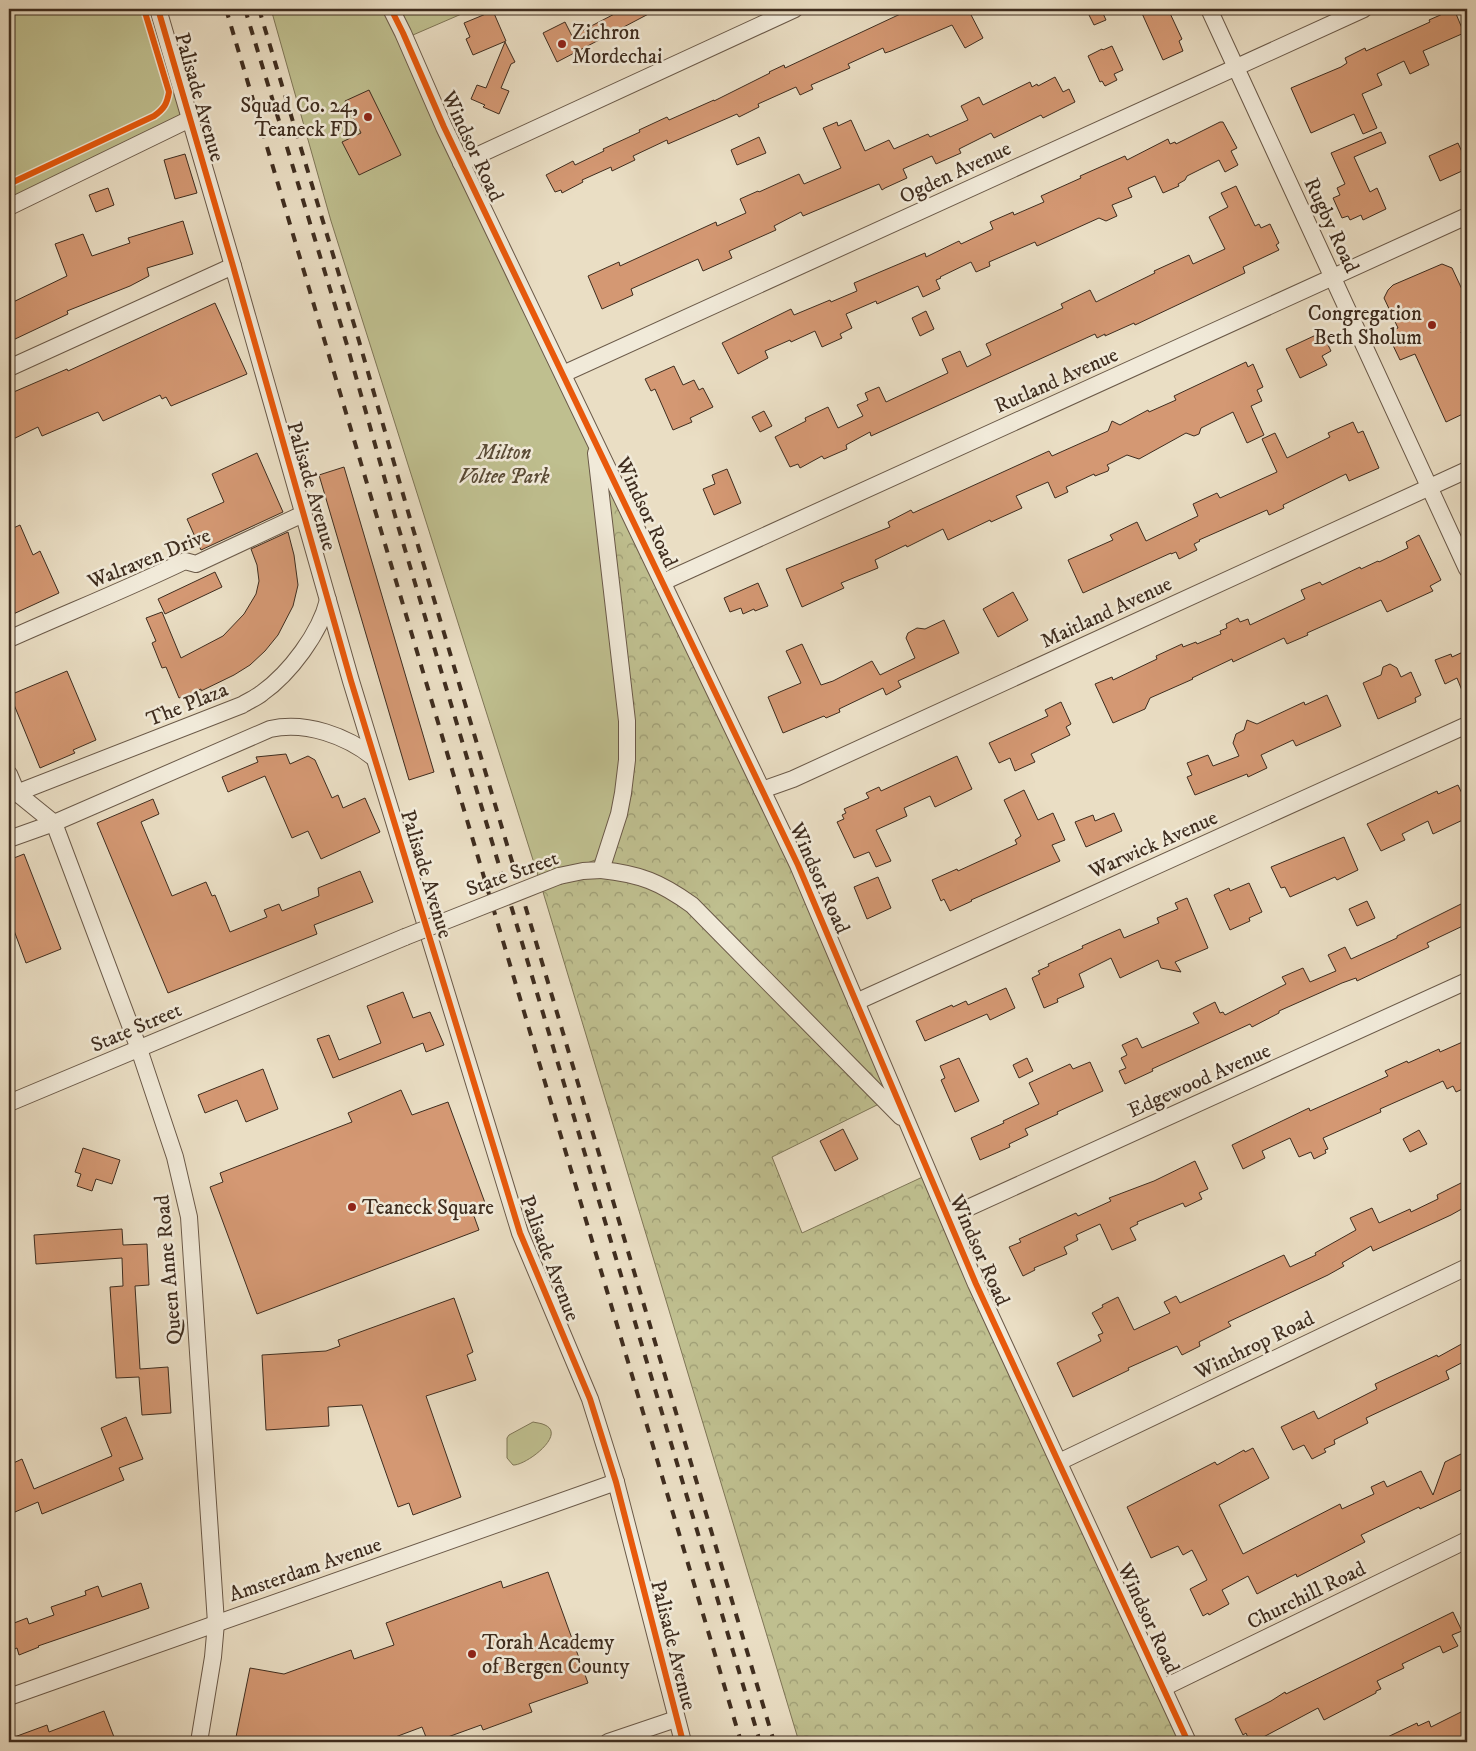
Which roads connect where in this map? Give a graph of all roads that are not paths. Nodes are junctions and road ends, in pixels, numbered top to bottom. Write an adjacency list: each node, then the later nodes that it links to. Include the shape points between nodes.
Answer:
1 (158, 9): 7 (street, Palisade Avenue)
2 (391, 9): 8 (street, Windsor Road)
3 (1209, 9): 6 (street, Rugby Road)
4 (1364, 9): 6 (street, Ogden Avenue)
5 (786, 11): 8 (street)
6 (1236, 67): 12 (street, Rugby Road); 14 (street, Ogden Avenue)
7 (190, 119): 9 (street); 11 (street, Palisade Avenue)
8 (461, 163): 14 (street, Windsor Road)
9 (9, 207)
10 (1467, 216): 12 (street, Rutland Avenue)
11 (233, 266): 13 (street); 18 (street, Palisade Avenue)
12 (1333, 277): 17 (street, Rugby Road); 20 (street, Rutland Avenue)
13 (9, 368)
14 (563, 374): 15 (street, Windsor Road)
15 (594, 438): 20 (street, Windsor Road); 30 (street, via 627,721 623,793)
16 (1467, 470): 17 (street, Maitland Avenue)
17 (1430, 487): 19 (street, Rugby Road); 26 (street, Maitland Avenue, via 811,771)
18 (303, 514): 21 (street, Palisade Avenue); 22 (street, Walraven Drive, via 196,564 185,562)
19 (1467, 569)
20 (663, 582): 26 (street, Windsor Road)
21 (328, 600): 24 (street, Palisade Avenue); 27 (street, The Plaza, via 325,614 306,646 262,693 242,705)
22 (9, 639)
23 (1467, 725): 32 (street, Warwick Avenue)
24 (374, 758): 28 (street, via 360,746 344,739 310,729 282,727); 39 (street, Palisade Avenue, via 520,1233 590,1399)
25 (9, 774): 27 (street)
26 (762, 790): 32 (street, Windsor Road, via 798,865)
27 (13, 794): 28 (street)
28 (54, 823): 29 (street); 33 (street, Queen Anne Road)
29 (9, 839)
30 (601, 870): 33 (street, State Street, bridge, via 559,876); 35 (street, State Street, via 650,880 692,905)
31 (1467, 981): 36 (street, Edgewood Avenue)
32 (856, 1002): 35 (street, Windsor Road)
33 (139, 1049): 34 (street, State Street); 41 (street, Queen Anne Road, via 175,1158 189,1218)
34 (9, 1103)
35 (908, 1124): 36 (street, Windsor Road)
36 (948, 1217): 38 (street, Windsor Road)
37 (1467, 1267): 38 (street, Winthrop Road)
38 (1059, 1462): 42 (street, Windsor Road)
39 (616, 1482): 41 (street, Amsterdam Avenue); 44 (street, Palisade Avenue)
40 (1467, 1540): 42 (street, Churchill Road)
41 (216, 1623): 43 (street, Amsterdam Avenue); 45 (street, Queen Anne Road)
42 (1163, 1688): 48 (street, Windsor Road)
43 (9, 1697)
44 (676, 1719): 46 (street); 47 (street, Palisade Avenue)
45 (198, 1742)
46 (608, 1742)
47 (683, 1742)
48 (1188, 1742)

